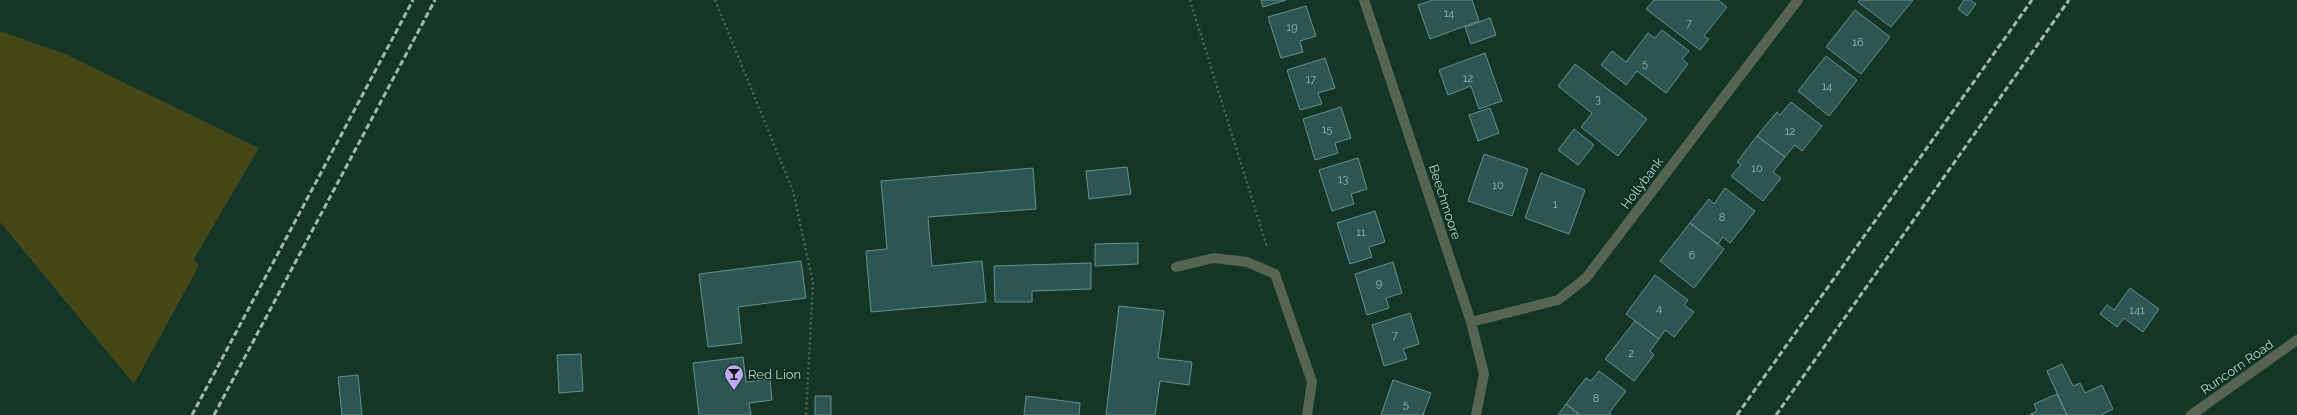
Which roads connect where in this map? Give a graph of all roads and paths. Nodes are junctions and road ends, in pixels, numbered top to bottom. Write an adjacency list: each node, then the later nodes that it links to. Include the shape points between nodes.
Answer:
1 (715, 0): 9 (path, via 793,191 802,230 813,283)
2 (1190, 0): 6 (path)
3 (1364, 0): 7 (street, Beechmoore)
4 (1794, 1): 7 (street, Hollybank, via 1586,278 1558,300)
5 (1176, 267): 6 (street, via 1214,258 1247,262)
6 (1275, 274): 10 (street, via 1312,382)
7 (1471, 322): 11 (street, Beechmoore, via 1484,374)
8 (2297, 340): 12 (street, Runcorn Road)
9 (806, 415)
10 (1307, 415)
11 (1476, 415)
12 (2191, 415)

